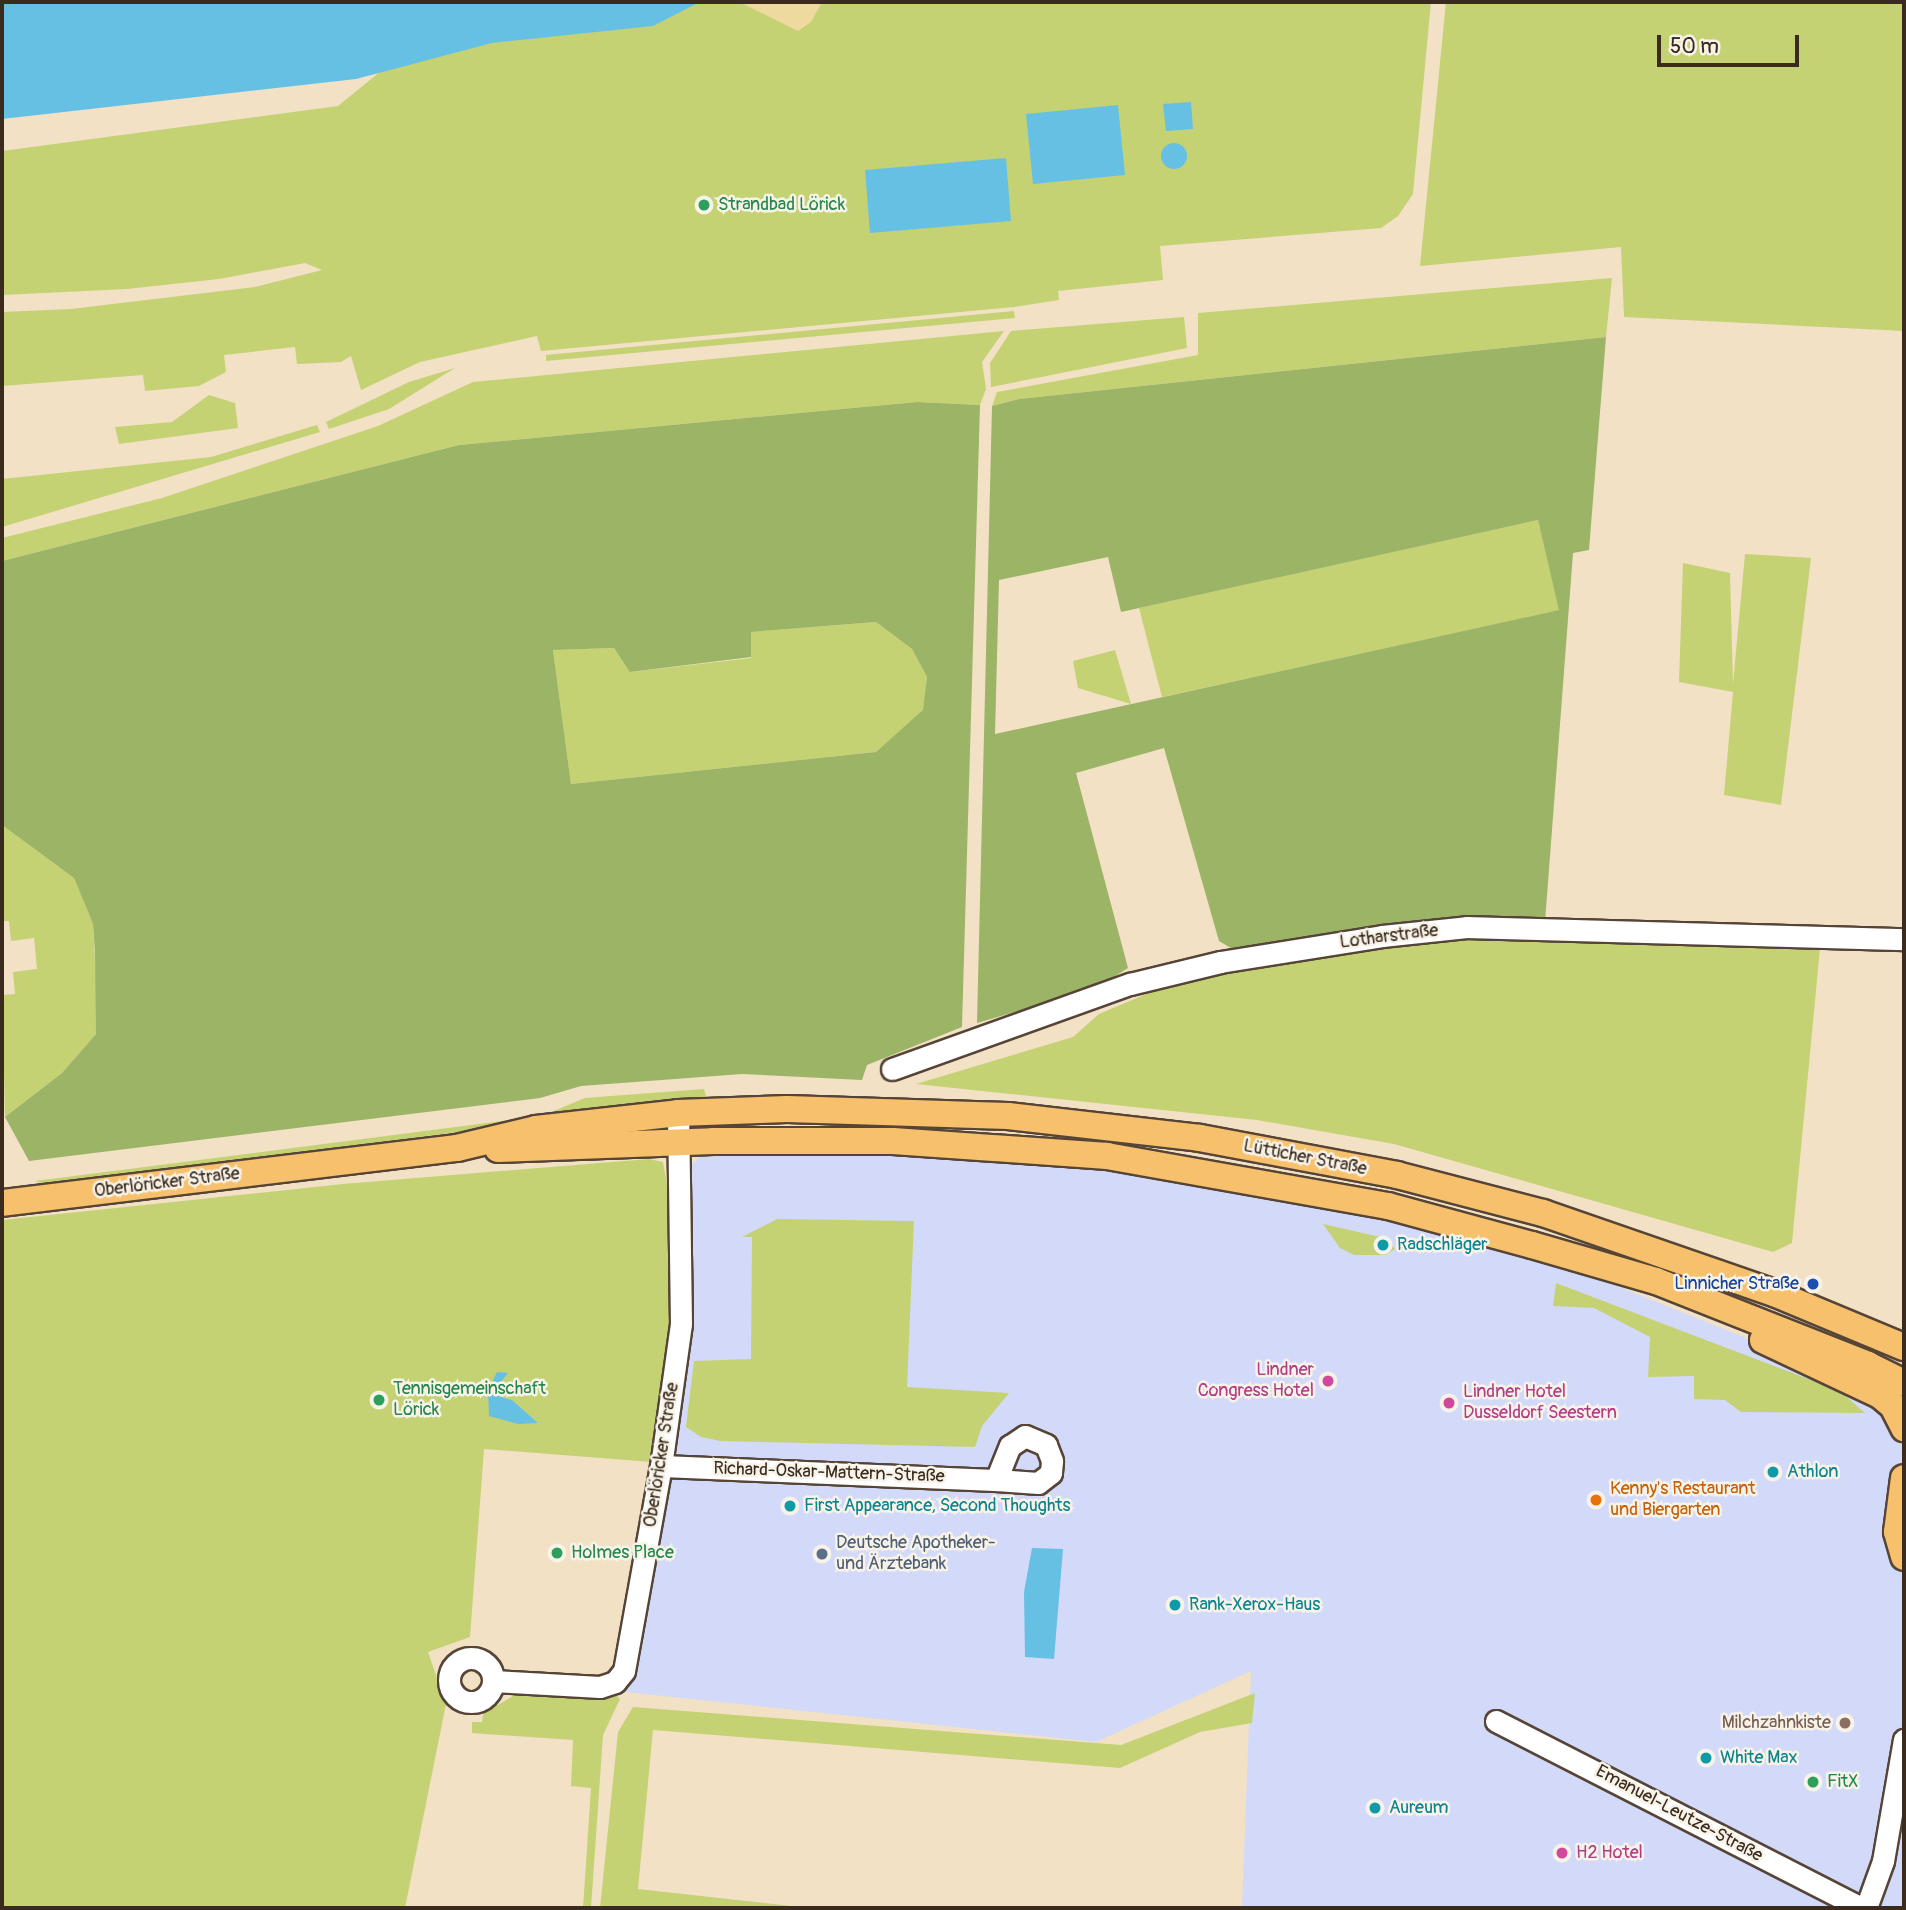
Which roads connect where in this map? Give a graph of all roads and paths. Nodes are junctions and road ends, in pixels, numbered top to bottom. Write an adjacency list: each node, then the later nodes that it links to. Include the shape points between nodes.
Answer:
1 (1904, 939): 2 (street, Lotharstraße, via 1467,927 1382,936 1220,962 1130,984)
2 (892, 1069)
3 (678, 1112): 4 (street, Oberlöricker Straße); 5 (main road, Oberlöricker Straße, via 536,1129); 8 (main road, Lütticher Straße, via 787,1109 1008,1116 1200,1138 1397,1175 1543,1213 1774,1293)
4 (681, 1142): 5 (main road, Oberlöricker Straße); 7 (main road, Lütticher Straße, via 893,1141 1107,1156 1388,1206); 11 (street, Oberlöricker Straße, via 681,1324)
5 (457, 1148): 6 (main road, Oberlöricker Straße)
6 (2, 1203)
7 (1598, 1264): 9 (main road, Lütticher Straße, via 1765,1322); 10 (main road, via 1628,1288 1861,1384 1893,1406)
8 (1904, 1347)
9 (1904, 1383)
10 (1904, 1428)
11 (661, 1466): 13 (street, Richard-Oskar-Mattern-Straße); 15 (street, Oberlöricker Straße, via 622,1675 600,1687)
12 (1904, 1478): 14 (main road, via 1897,1532)
13 (996, 1480)
14 (1904, 1557)
15 (493, 1681)
16 (1496, 1721): 18 (street, Emanuel-Leutze-Straße)
17 (1904, 1740): 18 (street, via 1883,1861)
18 (1863, 1908)

